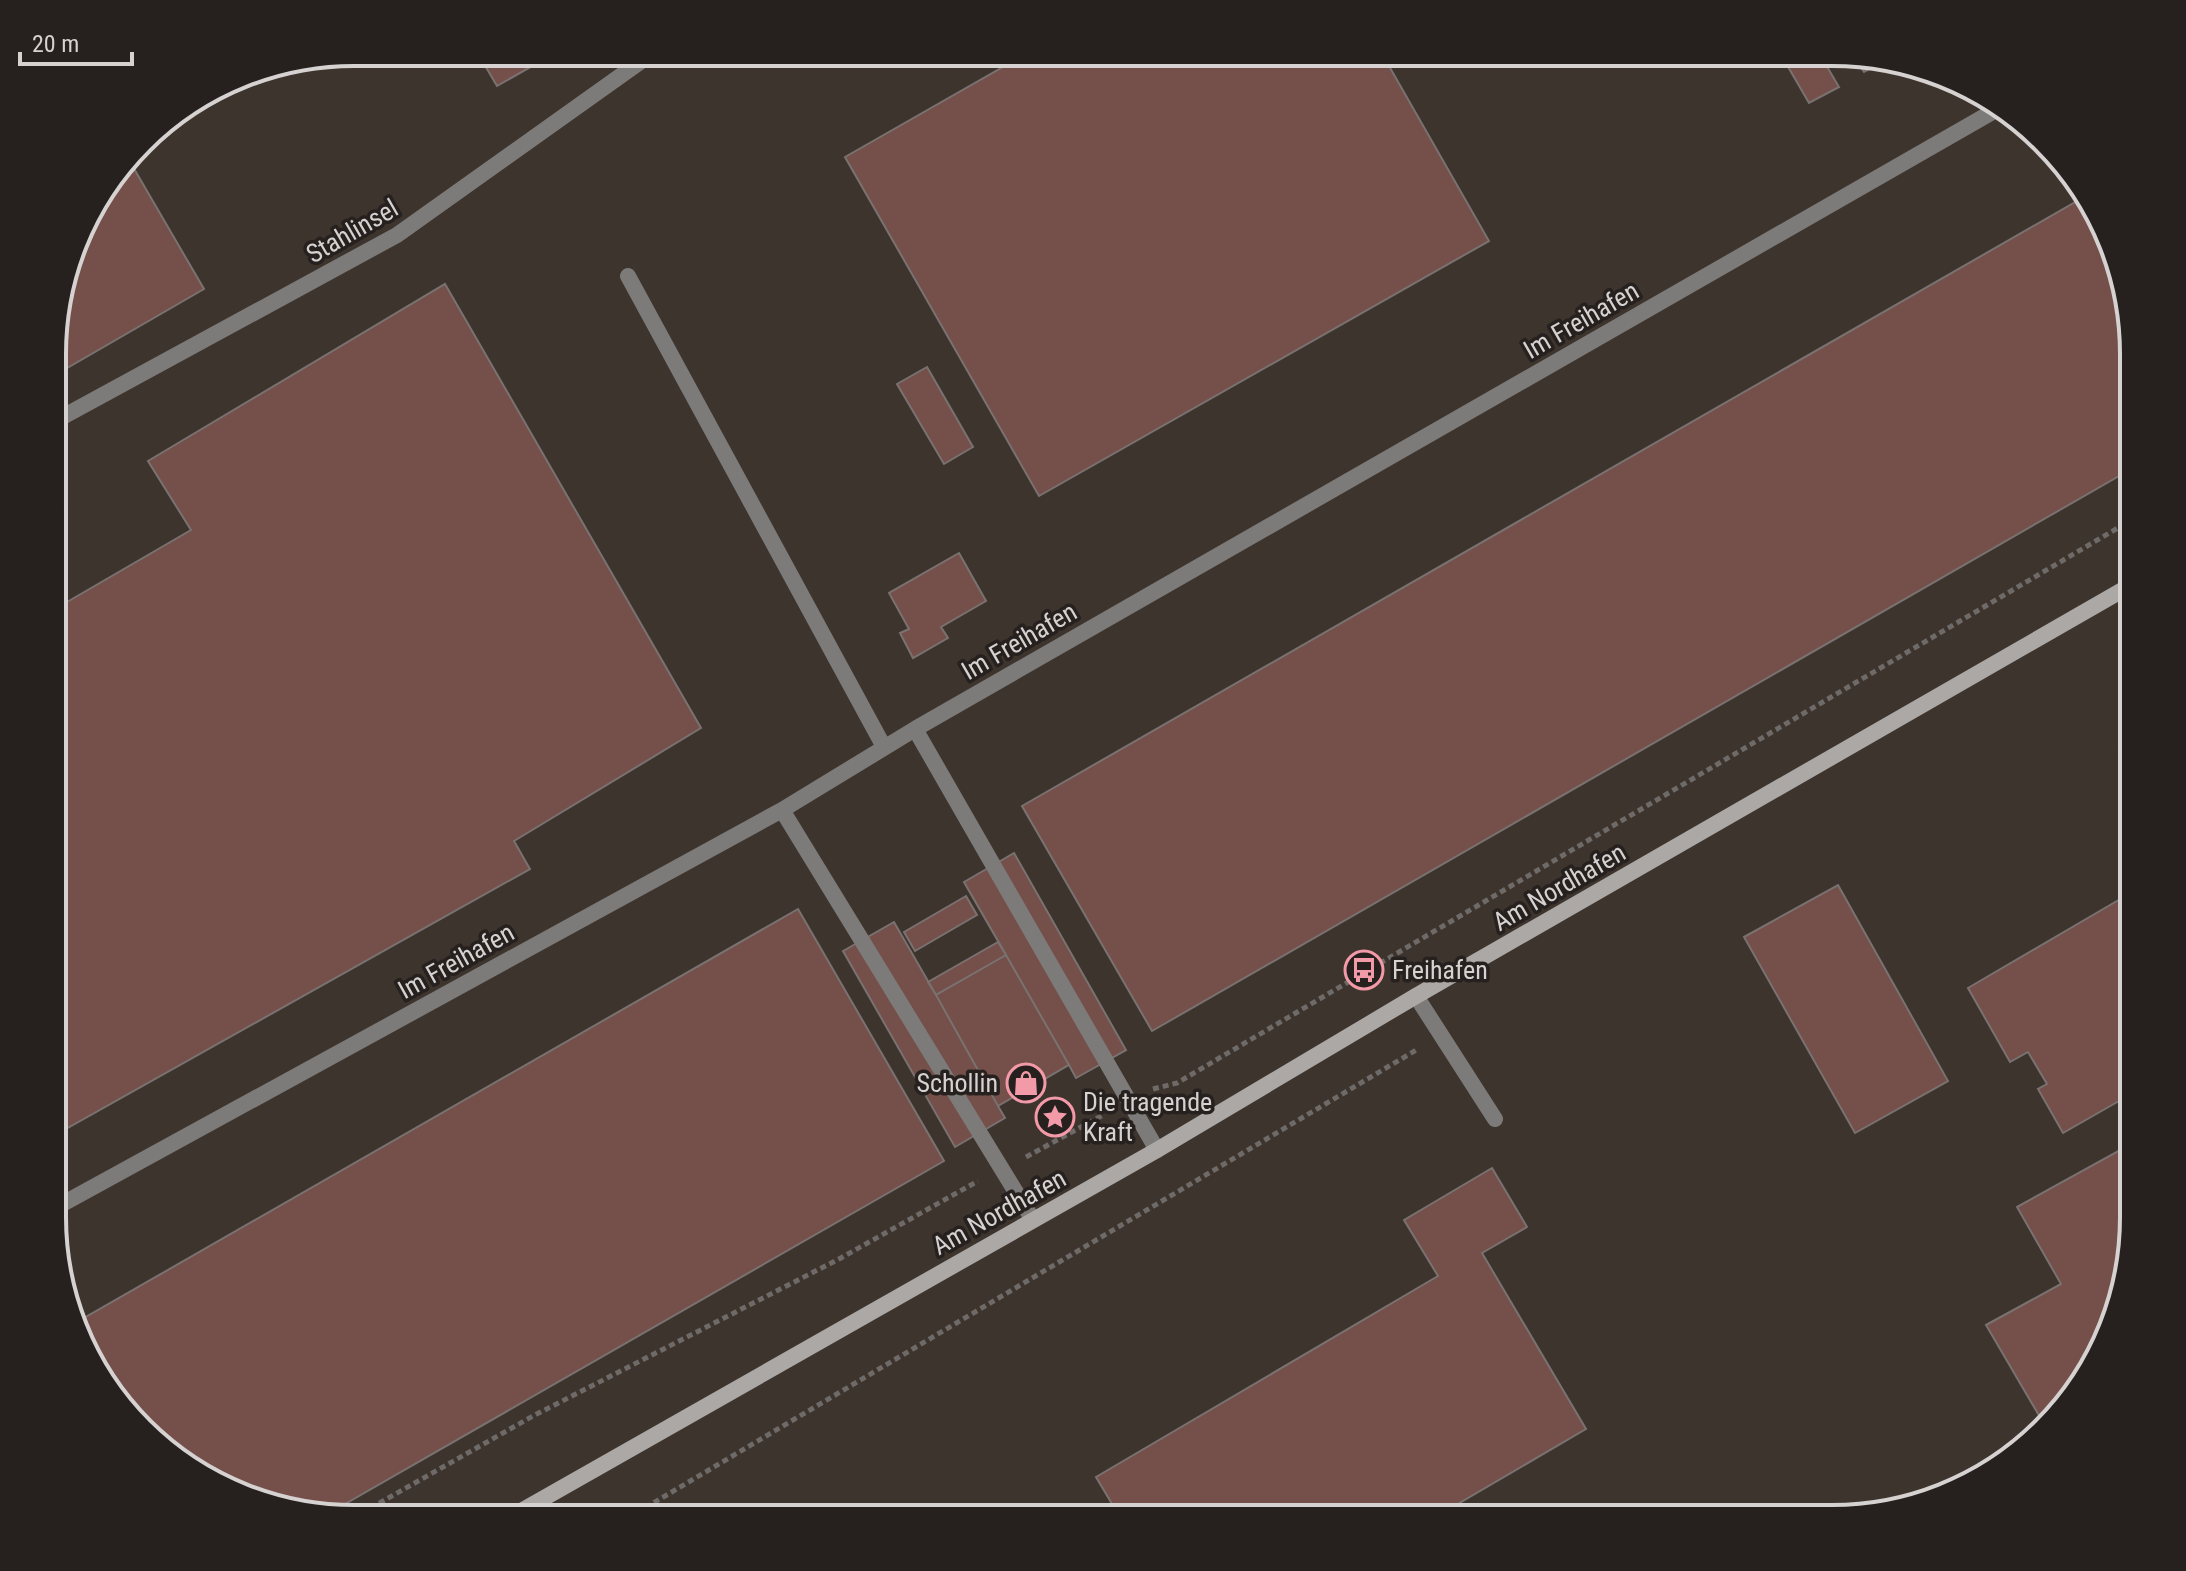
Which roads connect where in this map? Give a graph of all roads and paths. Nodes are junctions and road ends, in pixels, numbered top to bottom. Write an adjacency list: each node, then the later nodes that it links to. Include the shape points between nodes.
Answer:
1 (634, 66): 4 (street, Stahlinsel, via 397,235)
2 (1990, 114): 7 (street, Im Freihafen)
3 (628, 276): 8 (street)
4 (66, 415)
5 (2120, 527): 12 (path, via 1351,983 1177,1083)
6 (2120, 591): 10 (main road, Am Nordhafen)
7 (915, 729): 8 (street, Im Freihafen); 12 (street)
8 (884, 747): 9 (street, Im Freihafen)
9 (782, 810): 15 (street); 16 (street, Im Freihafen)
10 (1416, 996): 11 (street); 14 (main road, Am Nordhafen)
11 (1441, 1036): 13 (street); 20 (path)
12 (1129, 1101): 14 (street); 15 (path)
13 (1495, 1119)
14 (1157, 1150): 17 (main road, Am Nordhafen)
15 (1002, 1169): 17 (street); 18 (path, via 533,1416)
16 (66, 1202)
17 (1033, 1220): 19 (main road, Am Nordhafen)
18 (376, 1505)
19 (532, 1505)
20 (650, 1505)

